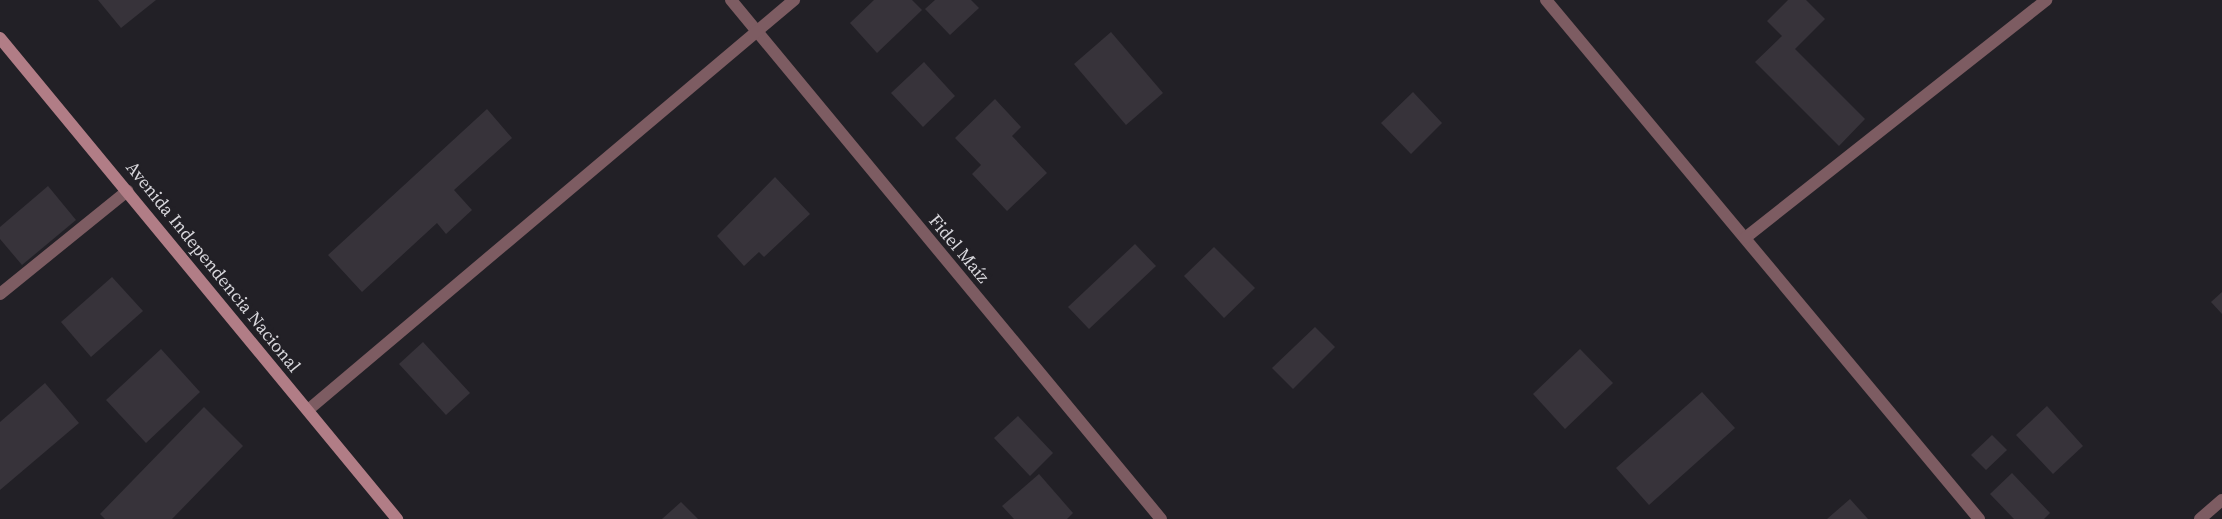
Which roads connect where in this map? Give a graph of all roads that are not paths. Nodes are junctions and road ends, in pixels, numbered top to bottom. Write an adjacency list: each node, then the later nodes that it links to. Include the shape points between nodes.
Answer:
1 (730, 0): 5 (street, Fidel Maíz)
2 (794, 0): 5 (street)
3 (1546, 0): 8 (street)
4 (2046, 0): 8 (street)
5 (756, 33): 10 (street); 13 (street, Fidel Maíz)
6 (0, 38): 7 (main road, Avenida Independencia Nacional)
7 (127, 191): 9 (street); 10 (main road, Avenida Independencia Nacional)
8 (1745, 238): 14 (street)
9 (0, 294)
10 (308, 411): 12 (main road, Avenida Independencia Nacional)
11 (2222, 500): 15 (street)
12 (397, 519)
13 (1161, 519)
14 (1979, 519)
15 (2200, 519)

